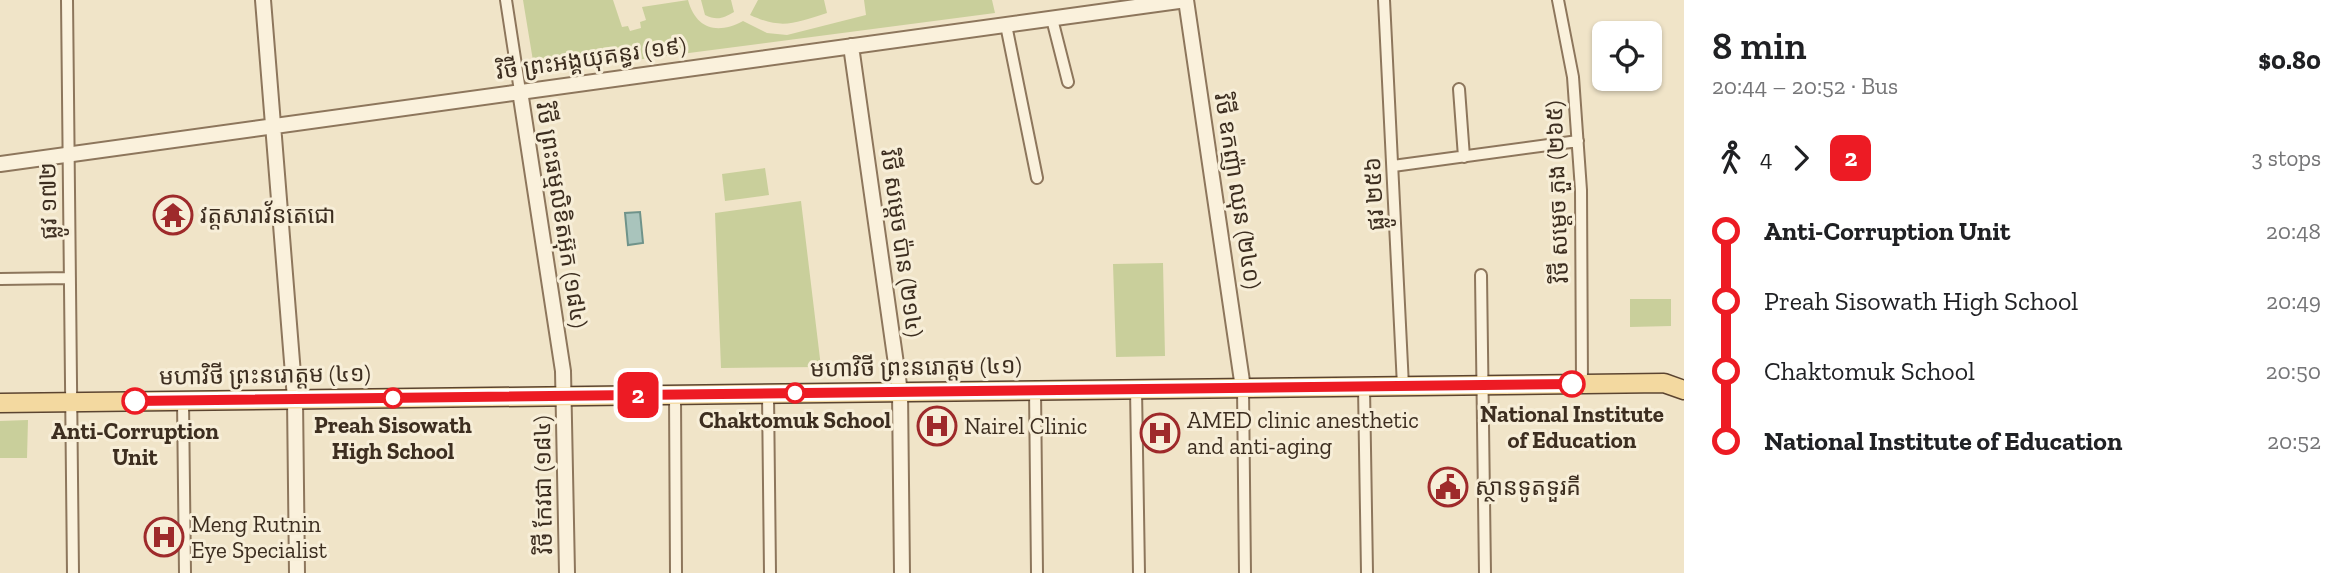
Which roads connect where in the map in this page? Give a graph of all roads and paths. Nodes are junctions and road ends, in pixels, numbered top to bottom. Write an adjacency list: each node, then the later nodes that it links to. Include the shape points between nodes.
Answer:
1 (67, 0): 15 (street, ផ្លូវ ១៧២)
2 (263, 0): 13 (street)
3 (506, 0): 12 (street, វិថី ព្រះធម្មលិខិតអ៊ុក (១៨៤))
4 (1187, 0): 7 (street, វិថី ព្រះអង្គយុគន្ធរ (១៩)); 29 (street, វិថី ឧកញ៉ា ឈុន (២៤០))
5 (1384, 0): 18 (street, ផ្លូវ ២៥៦)
6 (1559, 0): 14 (street, វិថី សម្តេច ភួង (២៦៥), via 1573,77)
7 (1052, 19): 8 (street, វិថី ព្រះអង្គយុគន្ធរ (១៩)); 10 (street)
8 (1006, 25): 9 (street, វិថី ព្រះអង្គយុគន្ធរ (១៩)); 19 (street)
9 (851, 46): 12 (street, វិថី ព្រះអង្គយុគន្ធរ (១៩)); 33 (street, វិថី សម្តេច ប៉ាន (២១៤))
10 (1068, 82)
11 (1459, 89): 16 (street)
12 (520, 90): 13 (street, វិថី ព្រះអង្គយុគន្ធរ (១៩)); 36 (street, វិថី ព្រះធម្មលិខិតអ៊ុក (១៨៤))
13 (273, 127): 15 (street, វិថី ព្រះអង្គយុគន្ធរ (១៩)); 37 (street)
14 (1578, 141): 16 (street); 25 (street, វិថី សម្តេច ភួង (២៦៥))
15 (68, 155): 17 (street, វិថី ព្រះអង្គយុគន្ធរ (១៩)); 21 (street, ផ្លូវ ១៧២)
16 (1464, 157): 18 (street)
17 (0, 164)
18 (1393, 166): 26 (street, ផ្លូវ ២៥៦)
19 (1037, 178)
20 (1481, 275): 27 (street)
21 (70, 278): 22 (street); 39 (street, ផ្លូវ ១៧២)
22 (0, 279)
23 (1684, 375): 24 (main road, មហាវិថី ព្រះនរោត្តម (៤១))
24 (1664, 383): 25 (main road, មហាវិថី ព្រះនរោត្តម (៤១)); 32 (main road, មហាវិថី ព្រះនរោត្តម (៤១))
25 (1582, 384): 27 (main road, មហាវិថី ព្រះនរោត្តម (៤១))
26 (1403, 386): 27 (main road, មហាវិថី ព្រះនរោត្តម (៤១)); 28 (main road, មហាវិថី ព្រះនរោត្តម (៤១))
27 (1482, 386): 52 (street)
28 (1364, 387): 29 (main road, មហាវិថី ព្រះនរោត្តម (៤១)); 51 (street)
29 (1243, 388): 30 (main road, មហាវិថី ព្រះនរោត្តម (៤១)); 50 (street)
30 (1136, 389): 31 (main road, មហាវិថី ព្រះនរោត្តម (៤១)); 49 (street)
31 (1035, 390): 33 (main road, មហាវិថី ព្រះនរោត្តម (៤១)); 48 (street)
32 (1684, 390)
33 (900, 392): 34 (main road, មហាវិថី ព្រះនរោត្តម (៤១)); 47 (street, វិថី សម្តេច ប៉ាន (២១៤))
34 (768, 394): 35 (main road, មហាវិថី ព្រះនរោត្តម (៤១)); 46 (street)
35 (675, 395): 36 (main road, មហាវិថី ព្រះនរោត្តម (៤១)); 45 (street)
36 (564, 396): 37 (main road, មហាវិថី ព្រះនរោត្តម (៤១)); 44 (street, វិថី កែវជា (១៨៤))
37 (295, 399): 38 (main road, មហាវិថី ព្រះនរោត្តម (៤១)); 43 (street)
38 (183, 401): 39 (main road, មហាវិថី ព្រះនរោត្តម (៤១)); 42 (street)
39 (71, 402): 40 (main road, មហាវិថី ព្រះនរោត្តម (៤១)); 41 (street, ផ្លូវ ១៧២)
40 (0, 403)
41 (73, 573)
42 (185, 573)
43 (297, 573)
44 (567, 573)
45 (676, 573)
46 (770, 573)
47 (902, 573)
48 (1037, 573)
49 (1139, 573)
50 (1245, 573)
51 (1367, 573)
52 (1485, 573)

